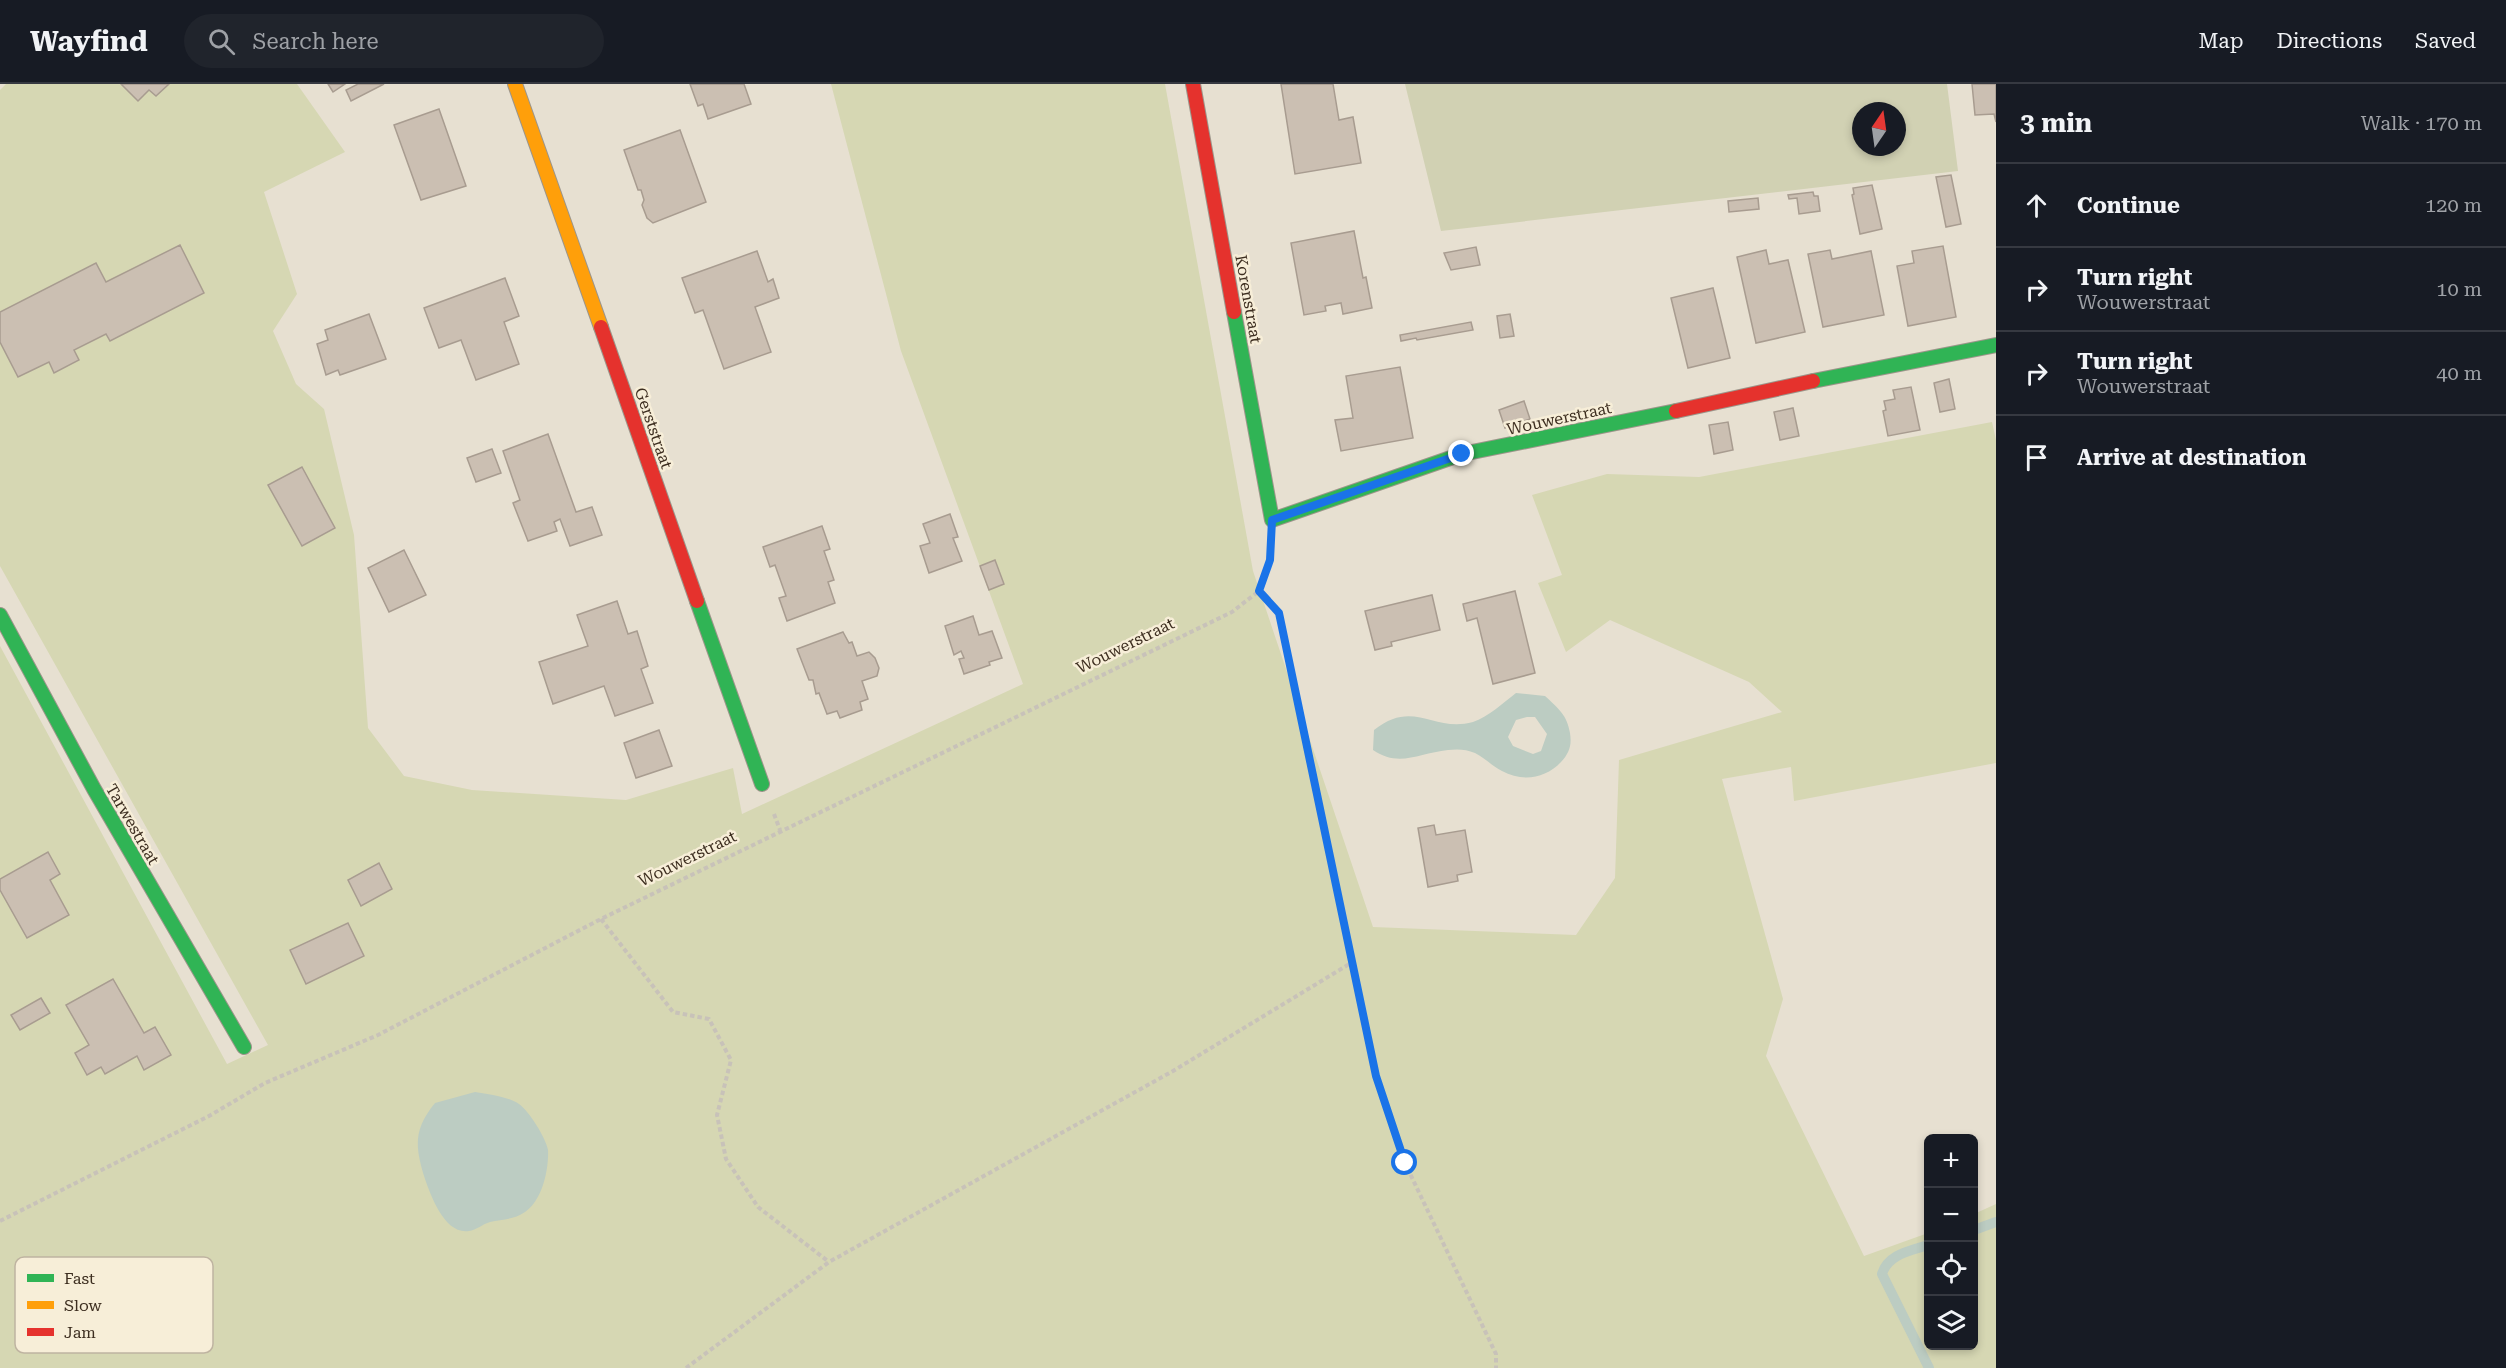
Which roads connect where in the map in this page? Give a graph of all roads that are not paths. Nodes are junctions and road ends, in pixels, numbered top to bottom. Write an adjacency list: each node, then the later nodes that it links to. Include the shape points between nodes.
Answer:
1 (515, 84): 6 (street, Gerststraat)
2 (1193, 84): 4 (street, Korenstraat)
3 (1996, 345): 4 (street, Wouwerstraat, via 1462,454)
4 (1272, 520)
5 (0, 615): 7 (street, Tarwestraat, via 94,789)
6 (762, 784)
7 (244, 1047)

